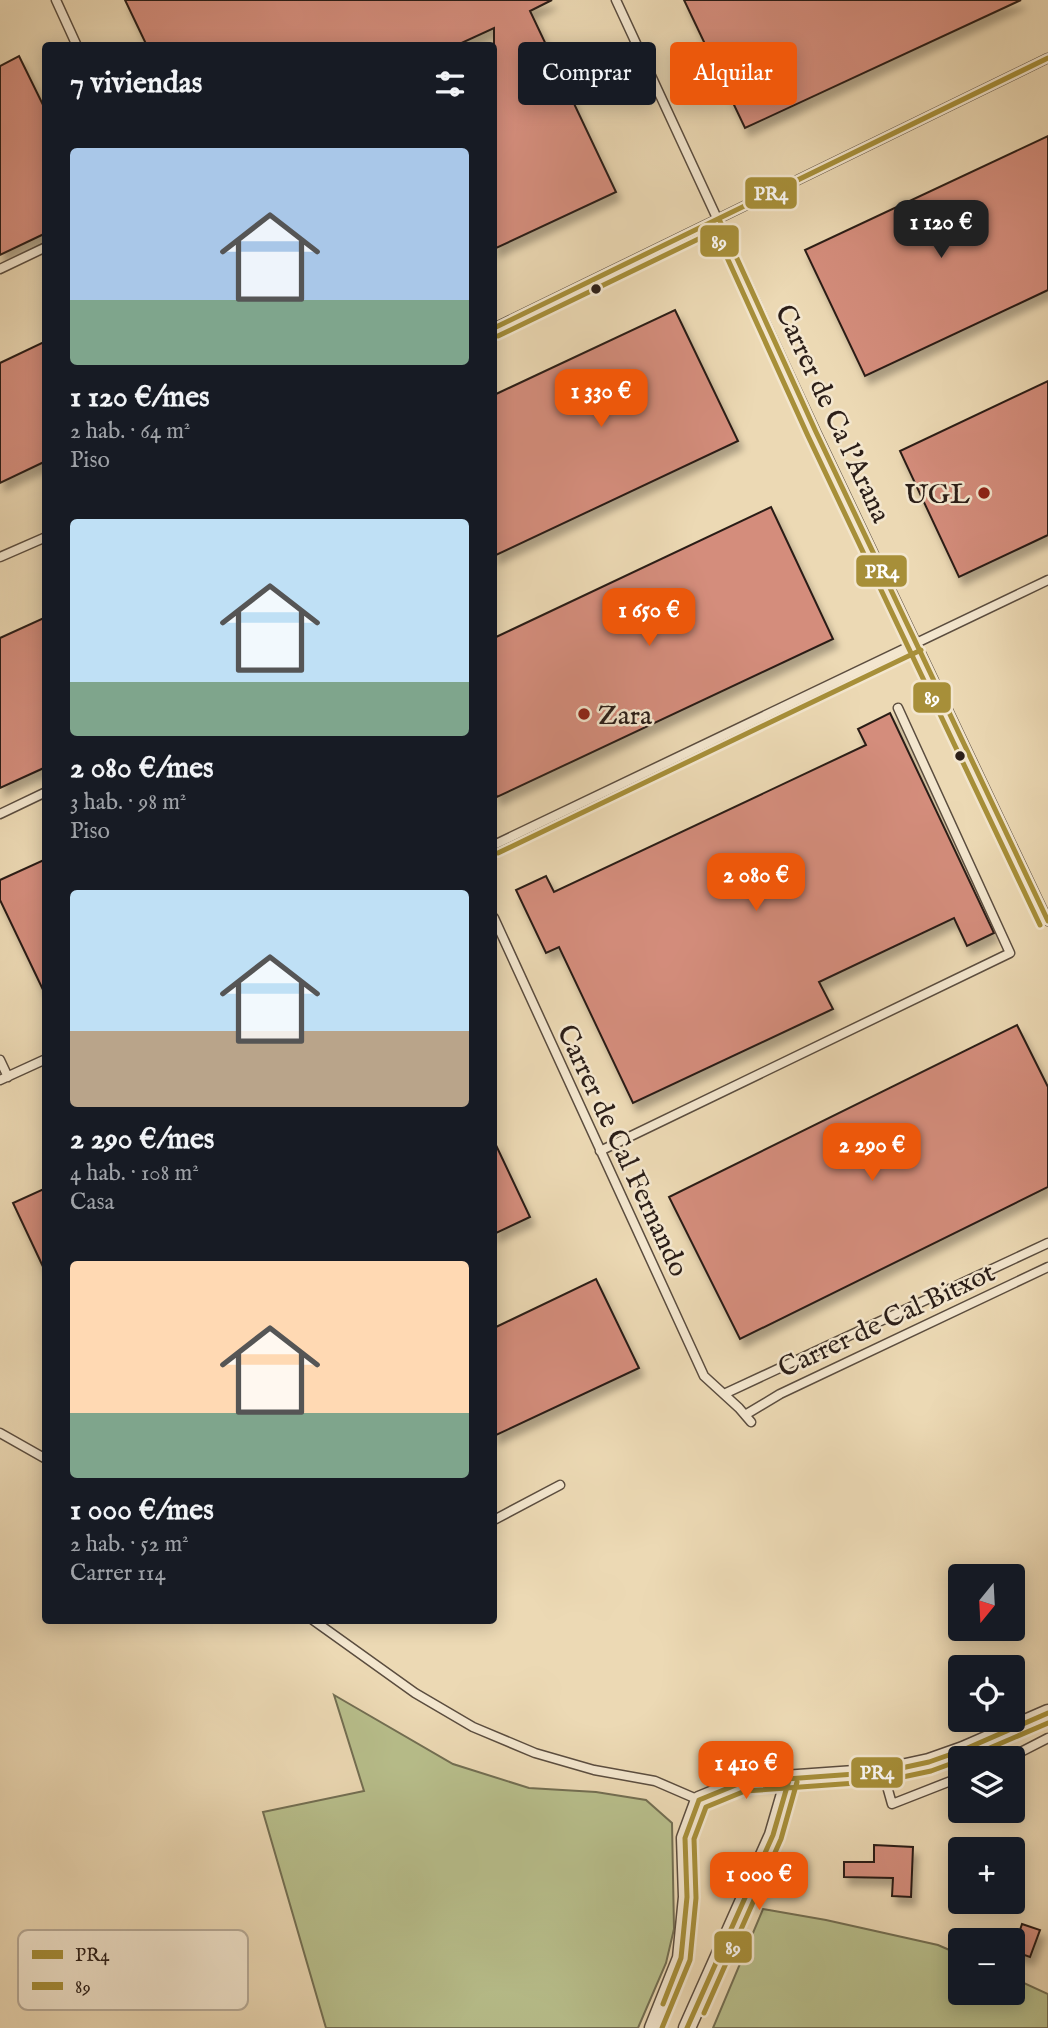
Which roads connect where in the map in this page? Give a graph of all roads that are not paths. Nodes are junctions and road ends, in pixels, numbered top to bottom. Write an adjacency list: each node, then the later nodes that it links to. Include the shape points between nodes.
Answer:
1 (56, 0): 3 (lane)
2 (616, 0): 5 (lane, Carrer de Ca l'Arana)
3 (75, 42)
4 (1048, 58): 5 (lane)
5 (719, 219): 8 (lane); 12 (lane, Carrer de Ca l'Arana)
6 (42, 249): 7 (lane)
7 (0, 269)
8 (497, 327)
9 (42, 539): 10 (lane)
10 (0, 557)
11 (1048, 580): 12 (lane)
12 (917, 642): 16 (lane); 17 (lane, Carrer de Ca l'Arana)
13 (898, 709): 22 (lane, via 1010,953)
14 (42, 794): 15 (lane)
15 (0, 814)
16 (497, 844)
17 (1048, 921)
18 (497, 925): 22 (lane, Carrer de Cal Fernando)
19 (0, 1060): 21 (lane)
20 (42, 1061): 21 (lane)
21 (4, 1079)
22 (600, 1151): 25 (lane, Carrer de Cal Fernando, via 704,1377)
23 (1048, 1243): 25 (lane)
24 (1048, 1267): 26 (lane, Carrer de Cal Bitxot, via 780,1394)
25 (724, 1394): 26 (lane, Carrer de Cal Fernando)
26 (748, 1419)
27 (0, 1433): 28 (lane)
28 (42, 1458)
29 (560, 1485): 30 (lane)
30 (497, 1518)
31 (319, 1624): 38 (lane, via 415,1693 473,1727 535,1753 655,1781)
32 (1048, 1713): 35 (street, via 963,1750)
33 (1048, 1738): 34 (lane)
34 (1025, 1750)
35 (883, 1772): 36 (street); 37 (lane, via 891,1804)
36 (789, 1780): 38 (street, via 743,1782); 40 (street, via 773,1835)
37 (948, 1782)
38 (699, 1800): 39 (street, via 685,1838 687,1897 681,1958)
39 (653, 2028)
40 (687, 2028)

